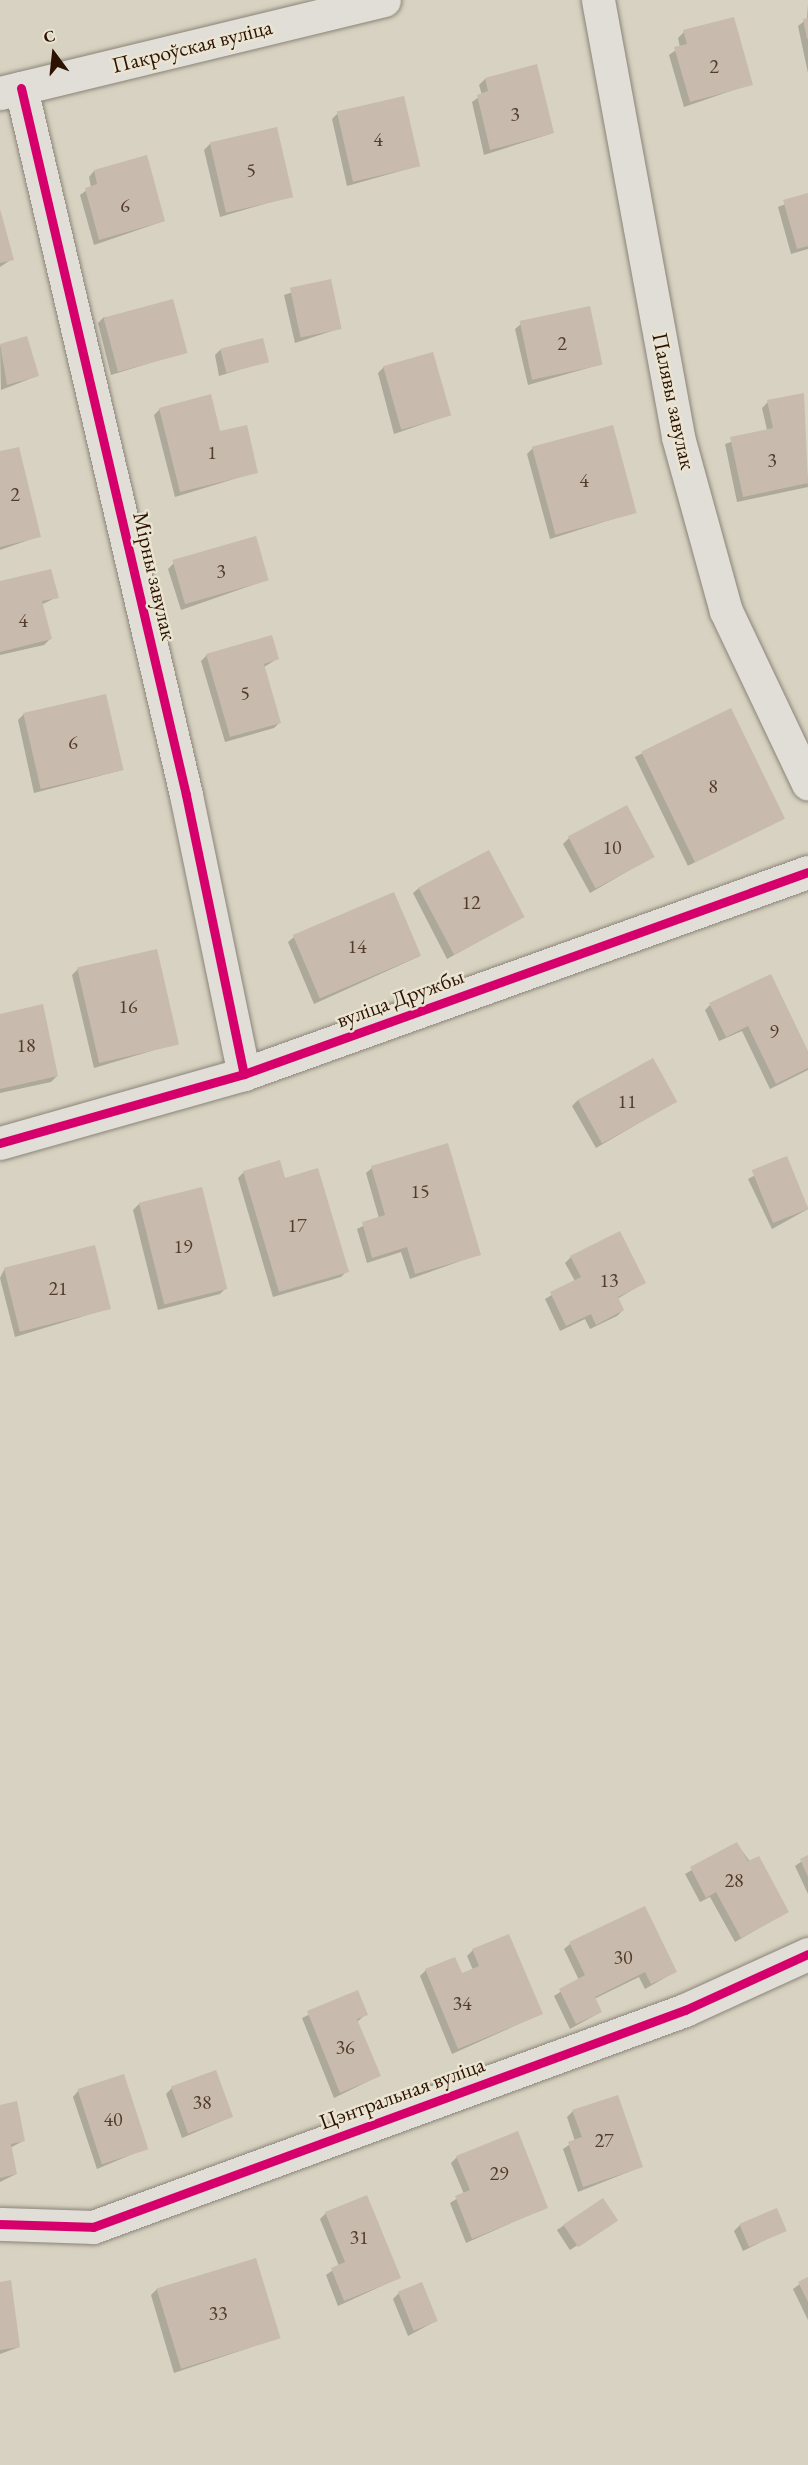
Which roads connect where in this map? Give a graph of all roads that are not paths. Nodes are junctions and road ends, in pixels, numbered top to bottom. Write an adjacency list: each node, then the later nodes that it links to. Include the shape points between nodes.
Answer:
1 (384, 0): 3 (street, Пакроўская вуліца)
2 (598, 0): 4 (street, Палявы завулак, via 678,437 726,611)
3 (10, 90): 6 (street, Мірны завулак, via 186,795)
4 (808, 784)
5 (808, 872): 6 (street, вуліца Дружбы)
6 (244, 1074): 7 (street, вуліца Дружбы)
7 (0, 1143)
8 (808, 1954): 9 (street, Цэнтральная вуліца, via 686,2010 93,2227)
9 (0, 2224)

